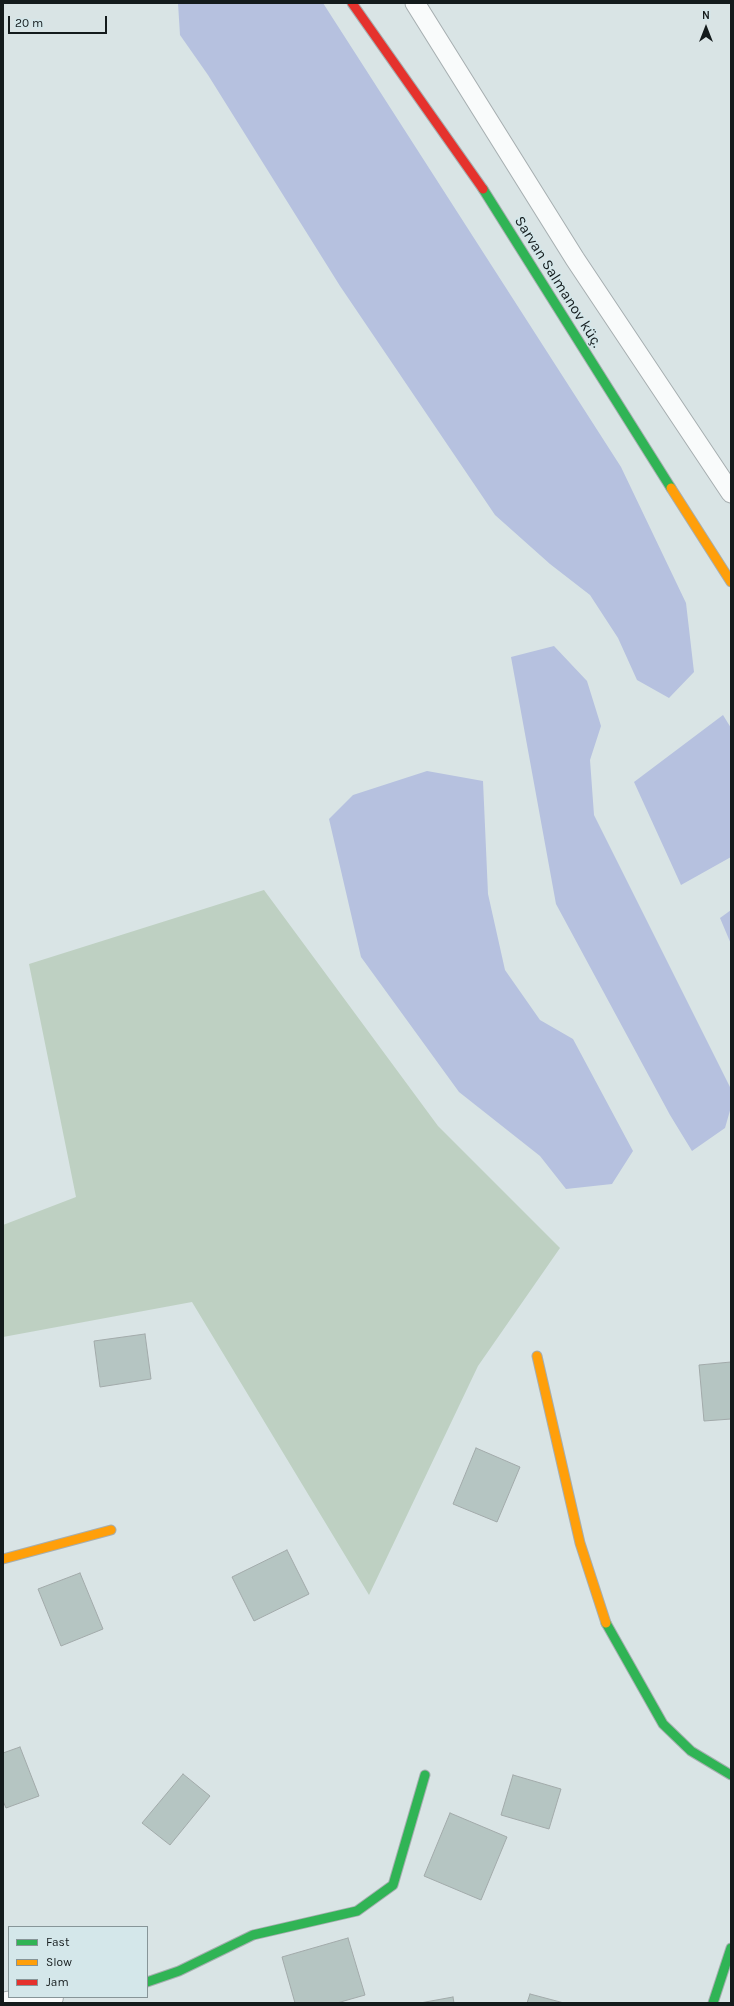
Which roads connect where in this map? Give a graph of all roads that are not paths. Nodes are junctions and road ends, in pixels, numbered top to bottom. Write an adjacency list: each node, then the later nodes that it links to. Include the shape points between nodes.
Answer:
1 (352, 3): 4 (street, Sarvan Salmanov küç., via 479,183)
2 (415, 3): 3 (lane, via 575,259)
3 (731, 493)
4 (731, 582)
5 (537, 1356): 9 (street, via 580,1543 606,1623 663,1724 691,1751)
6 (111, 1530): 7 (street)
7 (3, 1559)
8 (425, 1775): 11 (street, via 393,1885 358,1911 253,1935 179,1971)
9 (731, 1775)
10 (731, 1948): 14 (street)
11 (148, 1982)
12 (44, 1998): 13 (street)
13 (6, 2003)
14 (713, 2003)

